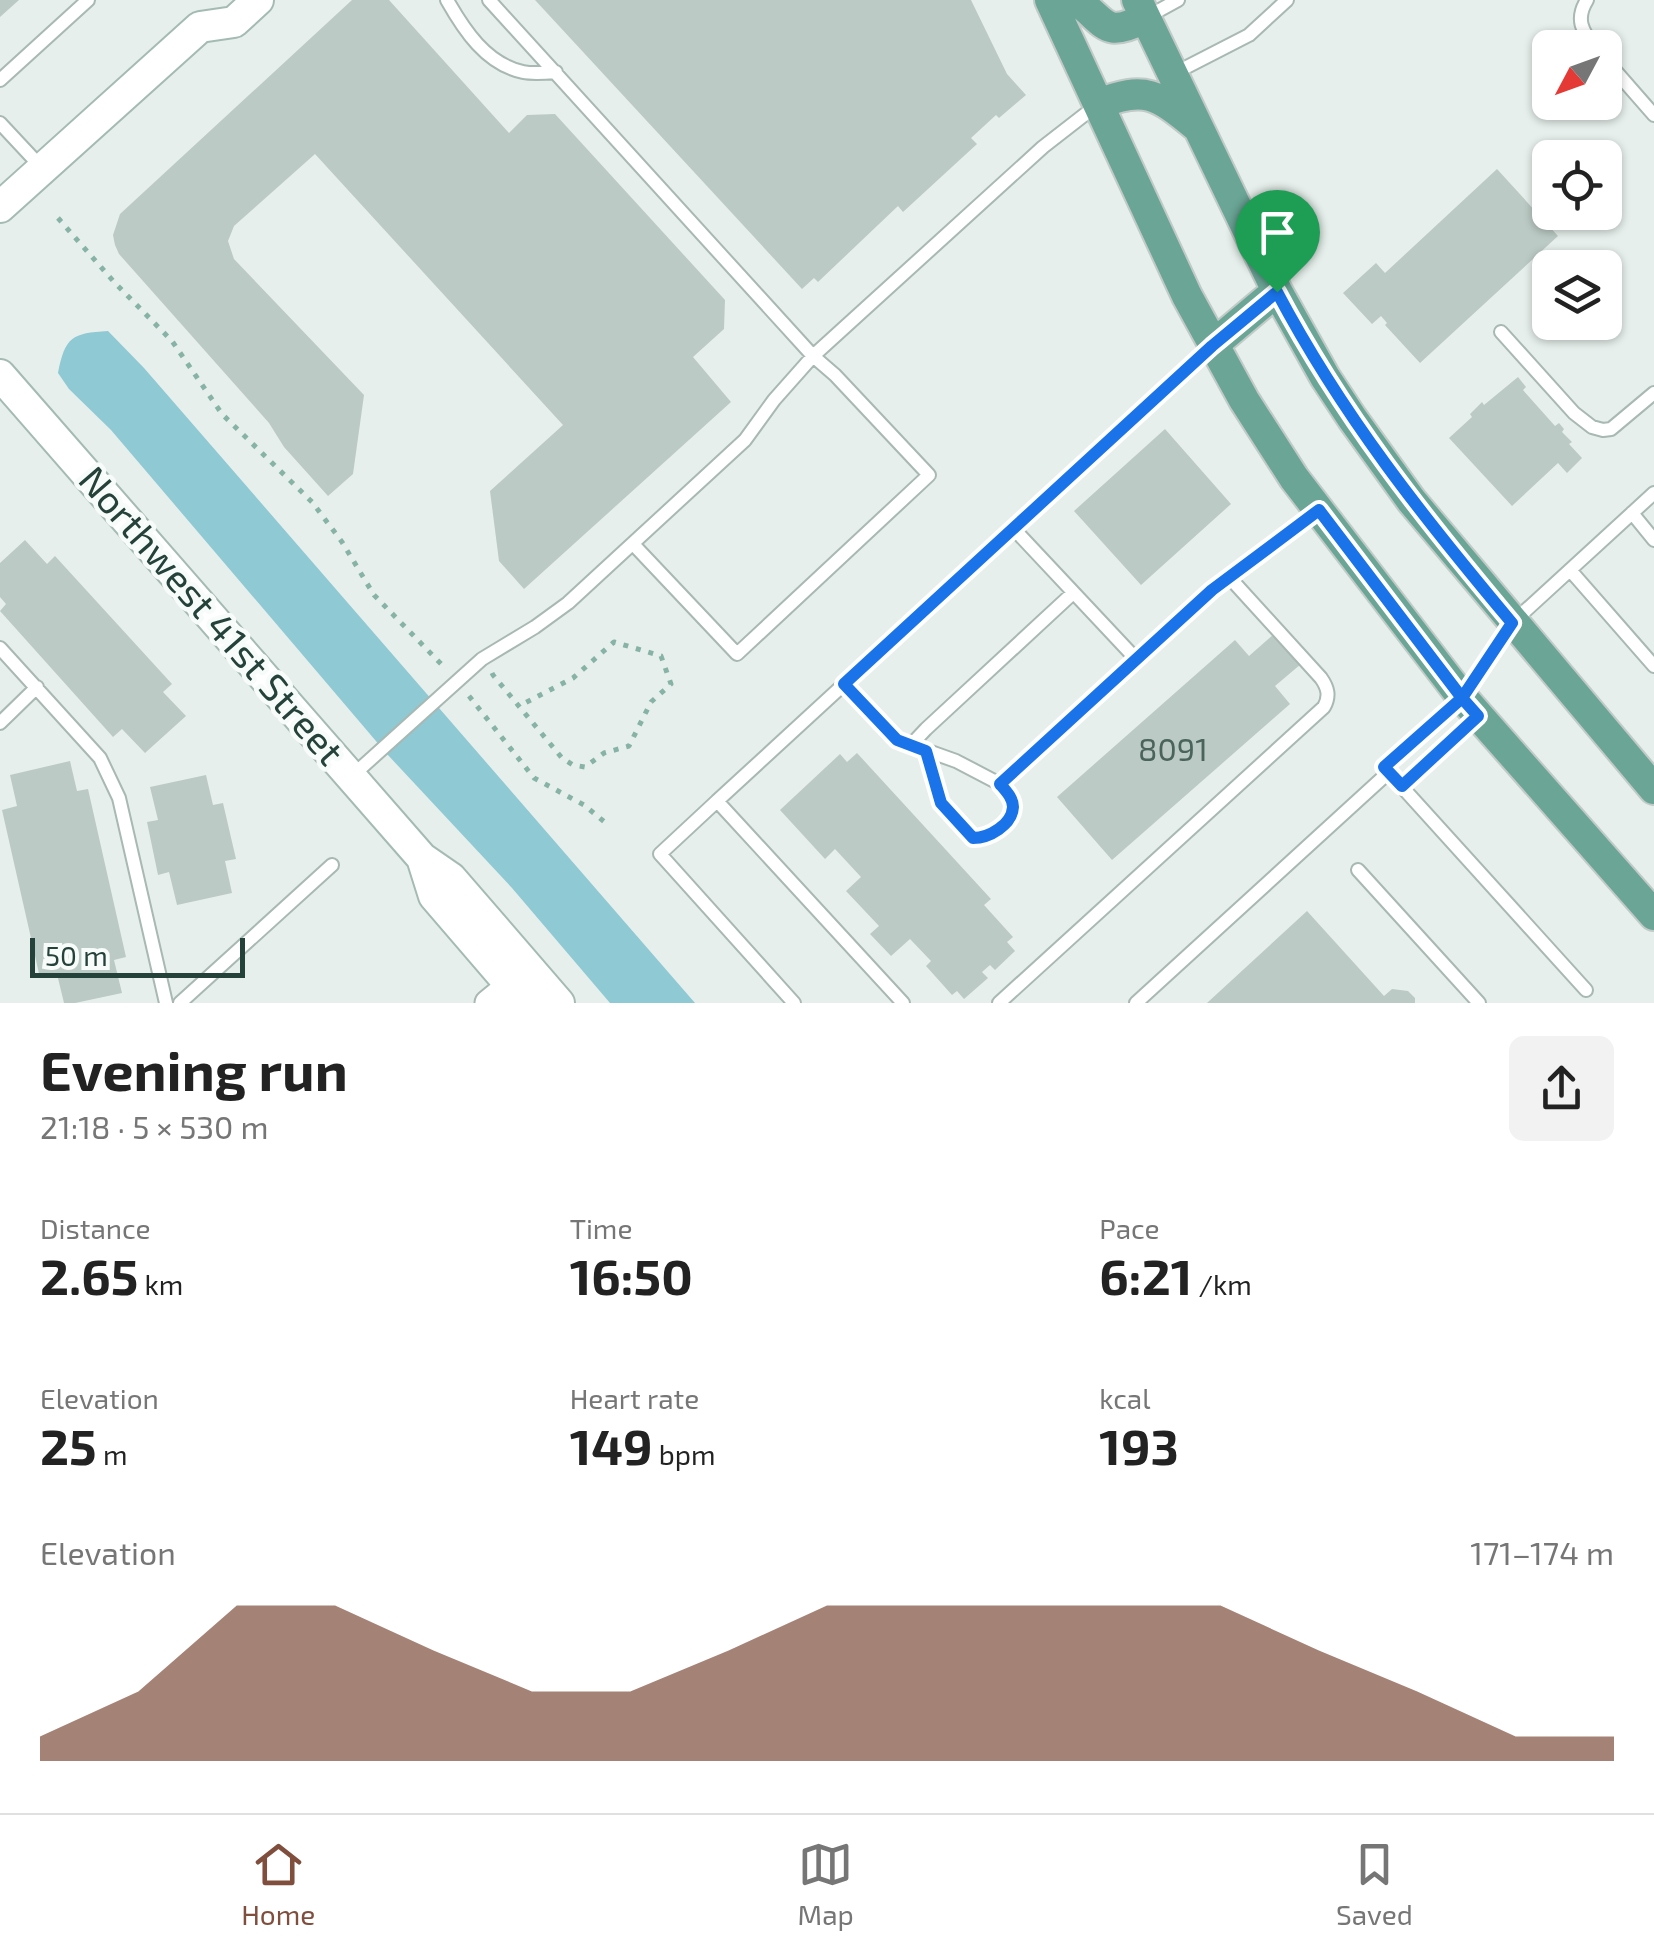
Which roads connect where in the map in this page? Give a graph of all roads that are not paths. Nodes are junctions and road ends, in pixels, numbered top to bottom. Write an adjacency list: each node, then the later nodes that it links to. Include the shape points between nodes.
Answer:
1 (88, 0): 16 (lane)
2 (258, 0): 11 (street, via 234,22)
3 (447, 0): 13 (lane, via 500,65)
4 (489, 0): 13 (lane)
5 (1050, 0): 17 (main road)
6 (1076, 0): 10 (main road, via 1116,30)
7 (1178, 0): 10 (lane)
8 (1287, 0): 14 (lane, via 1249,35)
9 (1588, 0): 12 (lane, via 1580,16)
10 (1141, 9): 14 (main road)
11 (202, 13): 21 (street)
12 (1584, 30)
13 (556, 72): 26 (lane)
14 (1172, 74): 20 (main road)
15 (1622, 78): 18 (lane)
16 (0, 80)
17 (1099, 104): 20 (main road, via 1127,93 1151,96); 25 (main road); 26 (lane)
18 (1654, 114)
19 (0, 123): 21 (lane)
20 (1197, 127): 23 (main road)
21 (42, 168): 22 (street)
22 (0, 207)
23 (1277, 292): 25 (main road); 38 (main road, via 1370,444)
24 (1501, 332): 28 (lane, via 1592,428 1611,429)
25 (1212, 346): 30 (main road); 32 (lane)
26 (813, 356): 34 (lane, via 744,440); 34 (lane, via 930,476 737,654)
27 (0, 375): 48 (street, Northwest 41st Street)
28 (1654, 393)
29 (1654, 493): 31 (lane)
30 (1319, 510): 36 (lane); 44 (main road)
31 (1632, 513): 33 (lane); 35 (lane)
32 (1014, 529): 37 (lane); 42 (lane)
33 (1654, 540)
34 (633, 544): 48 (lane, via 568,603 492,652)
35 (1570, 570): 38 (lane); 41 (lane)
36 (1230, 578): 40 (lane); 65 (lane, via 1321,678 1328,699)
37 (1073, 594): 40 (lane); 46 (lane)
38 (1512, 623): 44 (lane); 52 (main road)
39 (0, 648): 43 (lane)
40 (1136, 659): 50 (lane)
41 (1654, 666)
42 (844, 684): 46 (lane); 53 (lane)
43 (37, 688): 45 (lane); 60 (lane, via 100,758 120,798)
44 (1470, 706): 49 (lane); 51 (lane); 57 (main road)
45 (0, 723)
46 (910, 746): 47 (lane)
47 (926, 751): 50 (lane); 50 (lane, via 941,803 973,838 1008,822 1013,808)
48 (359, 770): 54 (street, Northwest 41st Street)
49 (1386, 770): 51 (lane); 66 (lane)
50 (1000, 784)
51 (1402, 786): 58 (lane)
52 (1654, 789)
53 (717, 802): 63 (lane, via 660,854); 64 (lane)
54 (422, 858): 59 (street, Northwest 41st Street, via 434,896); 62 (street, Northwest 41st Street, via 452,878)
55 (332, 865): 61 (lane)
56 (1358, 870): 67 (lane)
57 (1654, 914)
58 (1586, 990)
59 (508, 997)
60 (166, 1003)
61 (180, 1003)
62 (559, 1003)
63 (794, 1003)
64 (902, 1003)
65 (999, 1003)
66 (1136, 1003)
67 (1479, 1003)

